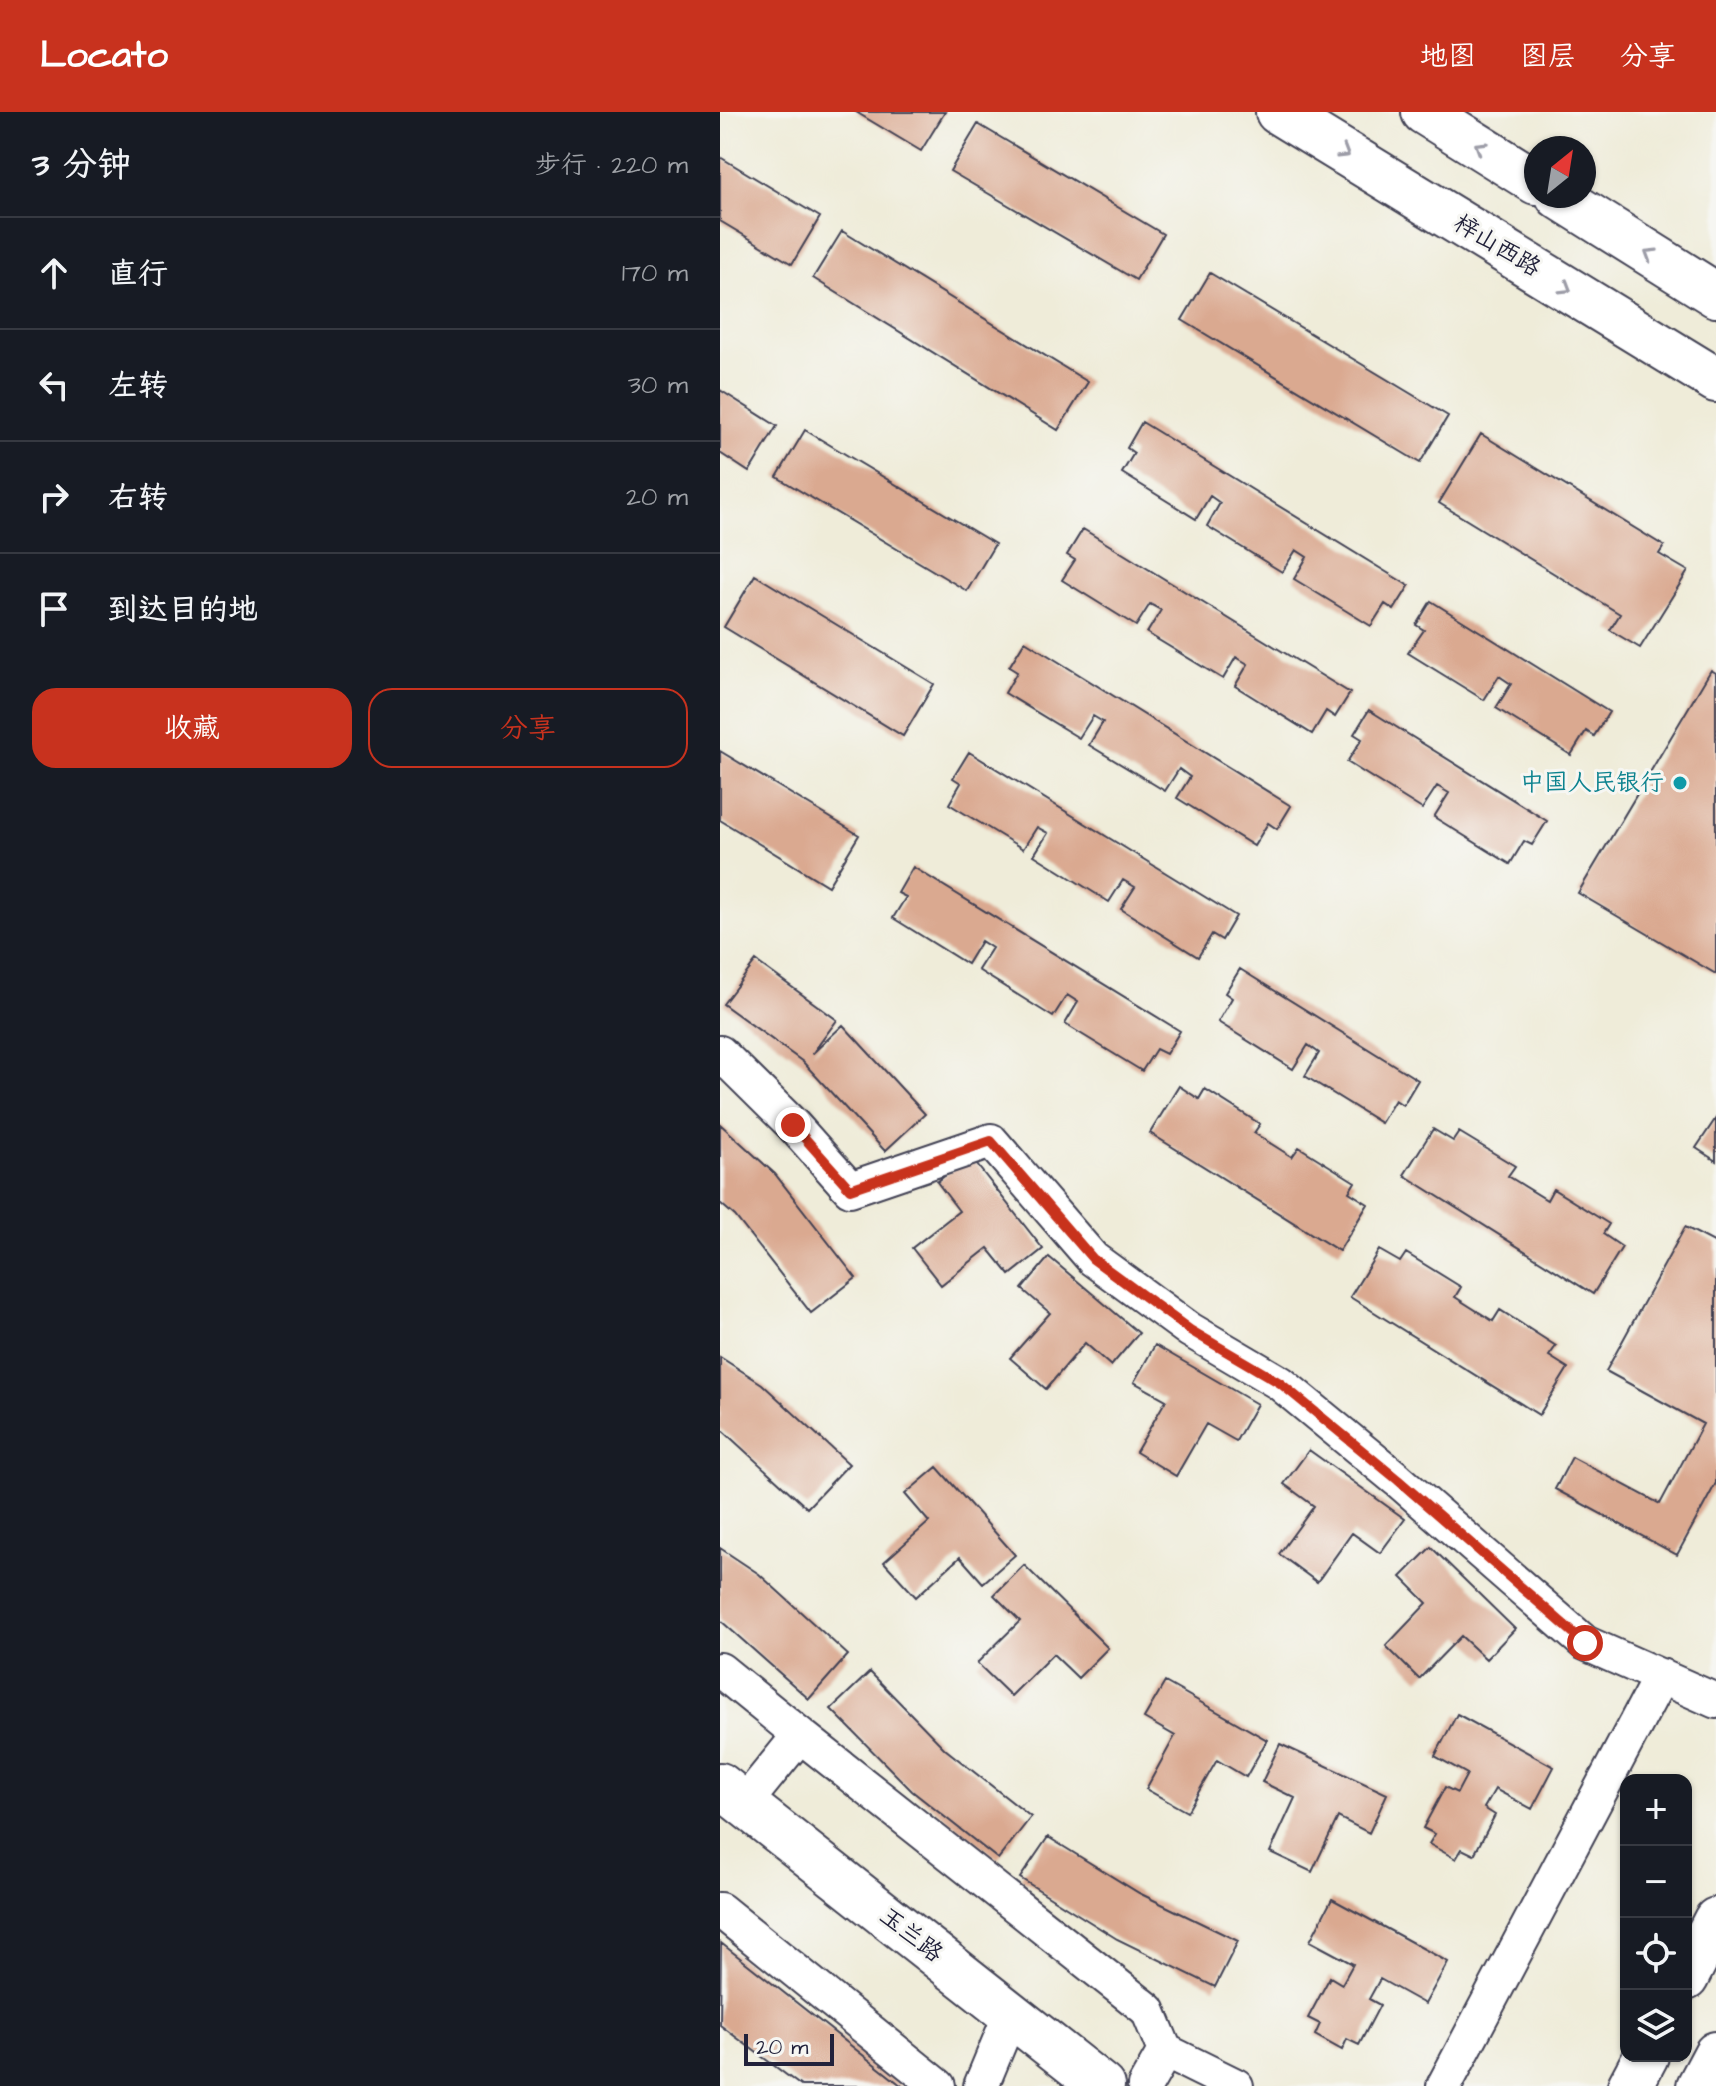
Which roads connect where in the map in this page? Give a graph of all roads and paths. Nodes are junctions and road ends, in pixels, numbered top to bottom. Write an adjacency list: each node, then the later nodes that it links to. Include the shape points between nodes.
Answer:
1 (1278, 112): 6 (street, 梓山西路, one-way to 6)
2 (1424, 112): 3 (street, one-way to 2)
3 (1524, 174)
4 (1577, 208): 5 (street, one-way to 4)
5 (1716, 295)
6 (1716, 380)
7 (720, 1053): 9 (street, via 850,1189 991,1141 1093,1259 1190,1330 1280,1383 1585,1643)
8 (720, 1670): 11 (street)
9 (1661, 1676): 10 (street); 25 (street)
10 (1716, 1701)
11 (800, 1735): 12 (street); 17 (street, via 1148,2010)
12 (732, 1794): 16 (street, 玉兰路)
13 (720, 1910): 20 (street)
14 (1716, 1920): 15 (street)
15 (1692, 1966)
16 (1011, 2014): 21 (street); 22 (street, 玉兰路)
17 (1165, 2051): 23 (street); 24 (street)
18 (1716, 2054): 27 (street)
19 (1643, 2062): 26 (street)
20 (938, 2086)
21 (981, 2086)
22 (1102, 2086)
23 (1145, 2086)
24 (1236, 2086)
25 (1444, 2086)
26 (1630, 2086)
27 (1699, 2086)

